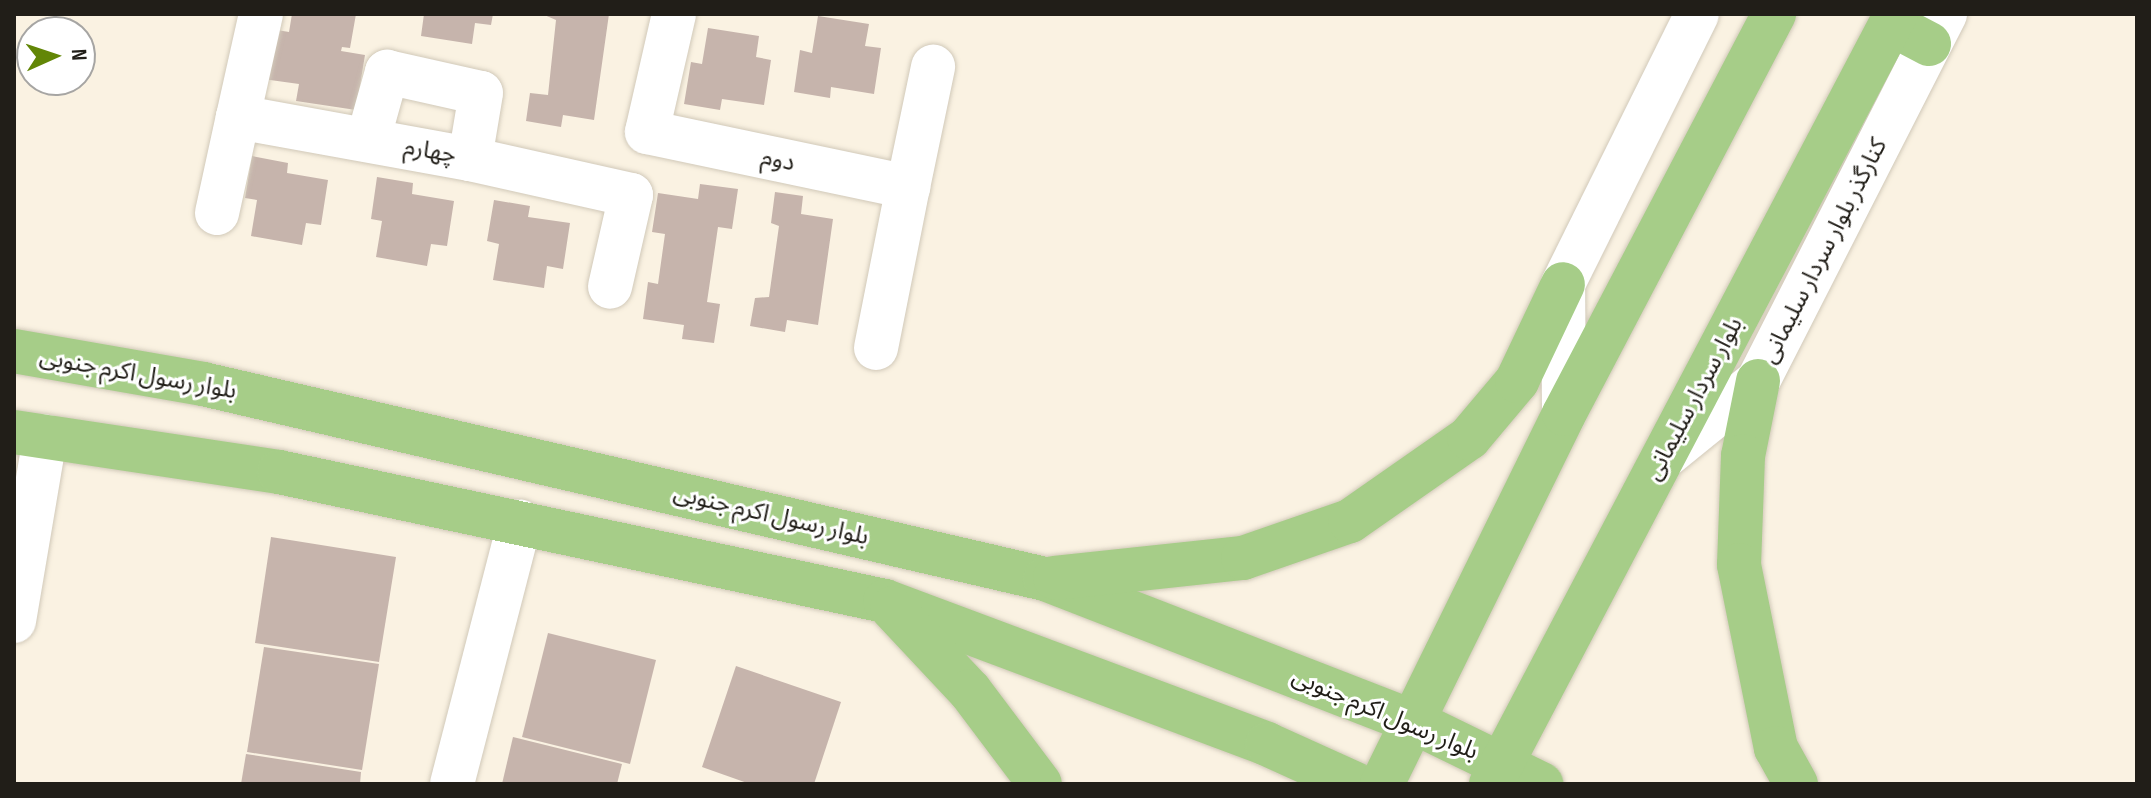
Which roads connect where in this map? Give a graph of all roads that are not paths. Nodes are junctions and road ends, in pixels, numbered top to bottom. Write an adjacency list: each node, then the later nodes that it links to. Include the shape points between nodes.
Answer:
1 (261, 14): 8 (street)
2 (674, 14): 9 (street)
3 (1697, 14): 15 (street)
4 (1774, 14): 20 (main road)
5 (1893, 19): 6 (main road); 22 (main road, بلوار سردار سلیمانی)
6 (1937, 29): 19 (street, کنارگذر بلوار سردار سلیمانی)
7 (933, 67): 12 (street)
8 (238, 117): 10 (street, چهارم); 14 (street)
9 (647, 132): 12 (street, دوم); 13 (street)
10 (368, 140): 11 (street, چهارم); 11 (street, via 387,72 481,93)
11 (470, 159): 13 (street, چهارم)
12 (908, 187): 17 (street)
13 (631, 195): 16 (street)
14 (217, 213)
15 (1563, 284): 20 (street); 24 (main road, via 1517,381 1469,438 1350,521 1243,558)
16 (610, 287)
17 (876, 348)
18 (14, 351): 24 (main road, بلوار رسول اکرم جنوبی, via 203,384)
19 (1758, 381): 22 (street, کنارگذر بلوار سردار سلیمانی); 34 (main road, via 1743,456 1739,565 1776,748)
20 (1564, 414): 27 (main road)
21 (30, 435): 23 (main road, via 279,472); 26 (street)
22 (1664, 457): 28 (main road, بلوار سردار سلیمانی)
23 (520, 522): 25 (main road); 29 (street)
24 (1045, 579): 27 (main road, بلوار رسول اکرم جنوبی)
25 (885, 601): 30 (main road, via 970,691); 31 (main road, via 1267,744)
26 (14, 621)
27 (1412, 721): 28 (main road, بلوار رسول اکرم جنوبی); 32 (main road)
28 (1496, 774): 33 (main road, بلوار رسول اکرم جنوبی)
29 (452, 784)
30 (1040, 784)
31 (1355, 784)
32 (1382, 784)
33 (1541, 784)
34 (1796, 784)

